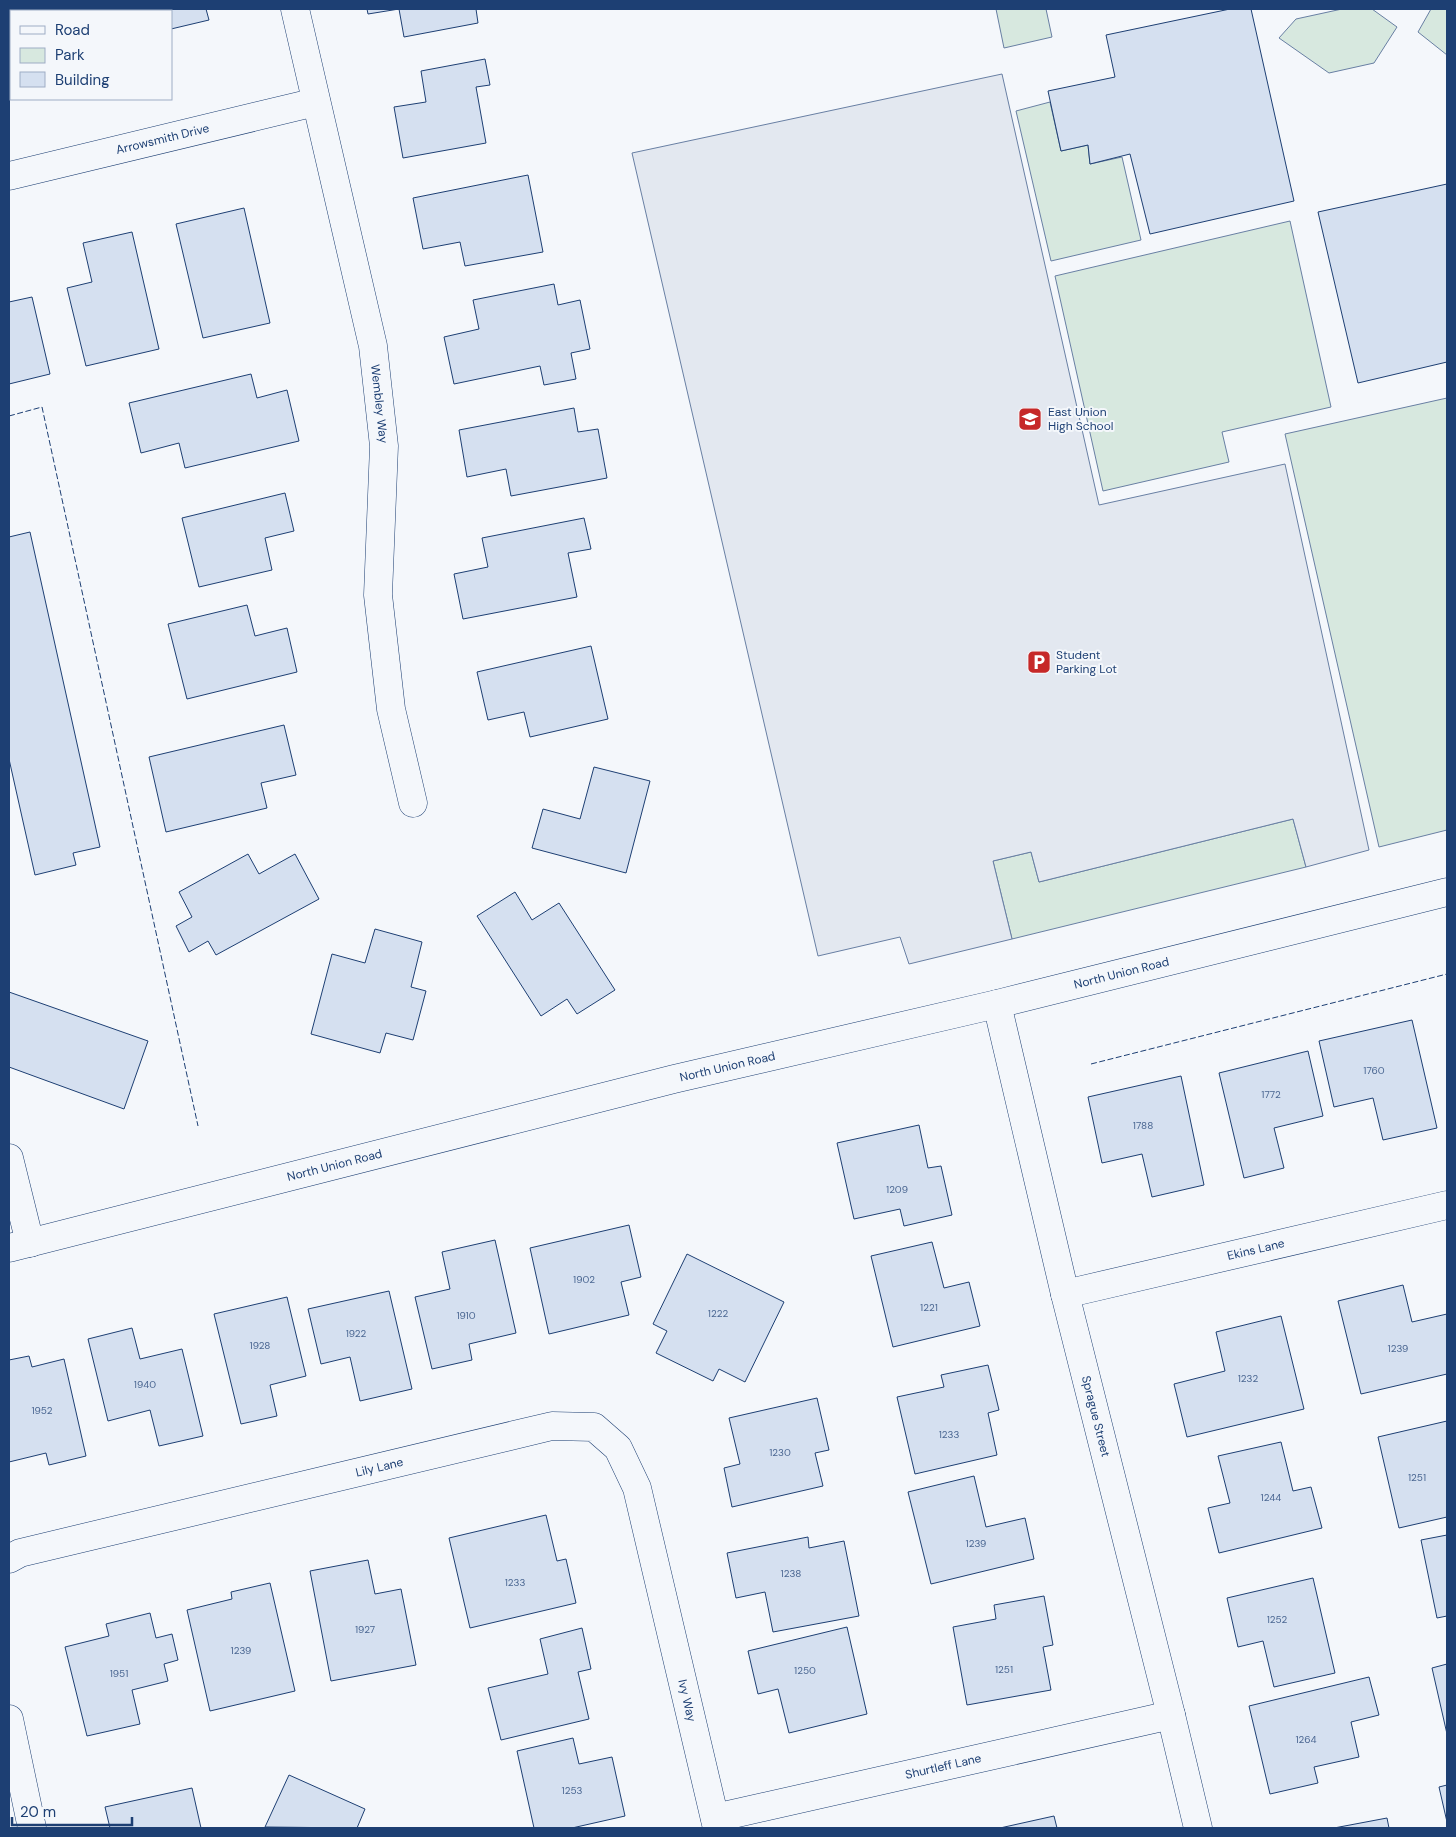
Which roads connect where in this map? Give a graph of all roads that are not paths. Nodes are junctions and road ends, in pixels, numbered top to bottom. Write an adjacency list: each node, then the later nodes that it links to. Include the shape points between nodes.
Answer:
1 (295, 9): 2 (street, Wembley Way)
2 (316, 102): 3 (street, Arrowsmith Drive); 4 (street, Wembley Way, via 373,346 384,446 378,595 391,709)
3 (9, 176)
4 (412, 803)
5 (1447, 892): 6 (street, North Union Road)
6 (997, 1004): 9 (street, North Union Road, via 674,1079); 10 (street, Sprague Street)
7 (9, 1158): 9 (street)
8 (1447, 1205): 10 (street, Ekins Lane)
9 (19, 1245)
10 (1065, 1294): 13 (street, Sprague Street)
11 (9, 1559): 12 (street, Lily Lane, via 20,1553 552,1426 594,1426 618,1448 636,1488)
12 (657, 1573): 15 (street, Ivy Way)
13 (1171, 1715): 15 (street, Shurtleff Lane); 17 (street, Sprague Street)
14 (9, 1719): 16 (street)
15 (716, 1823)
16 (32, 1828)
17 (1198, 1828)

